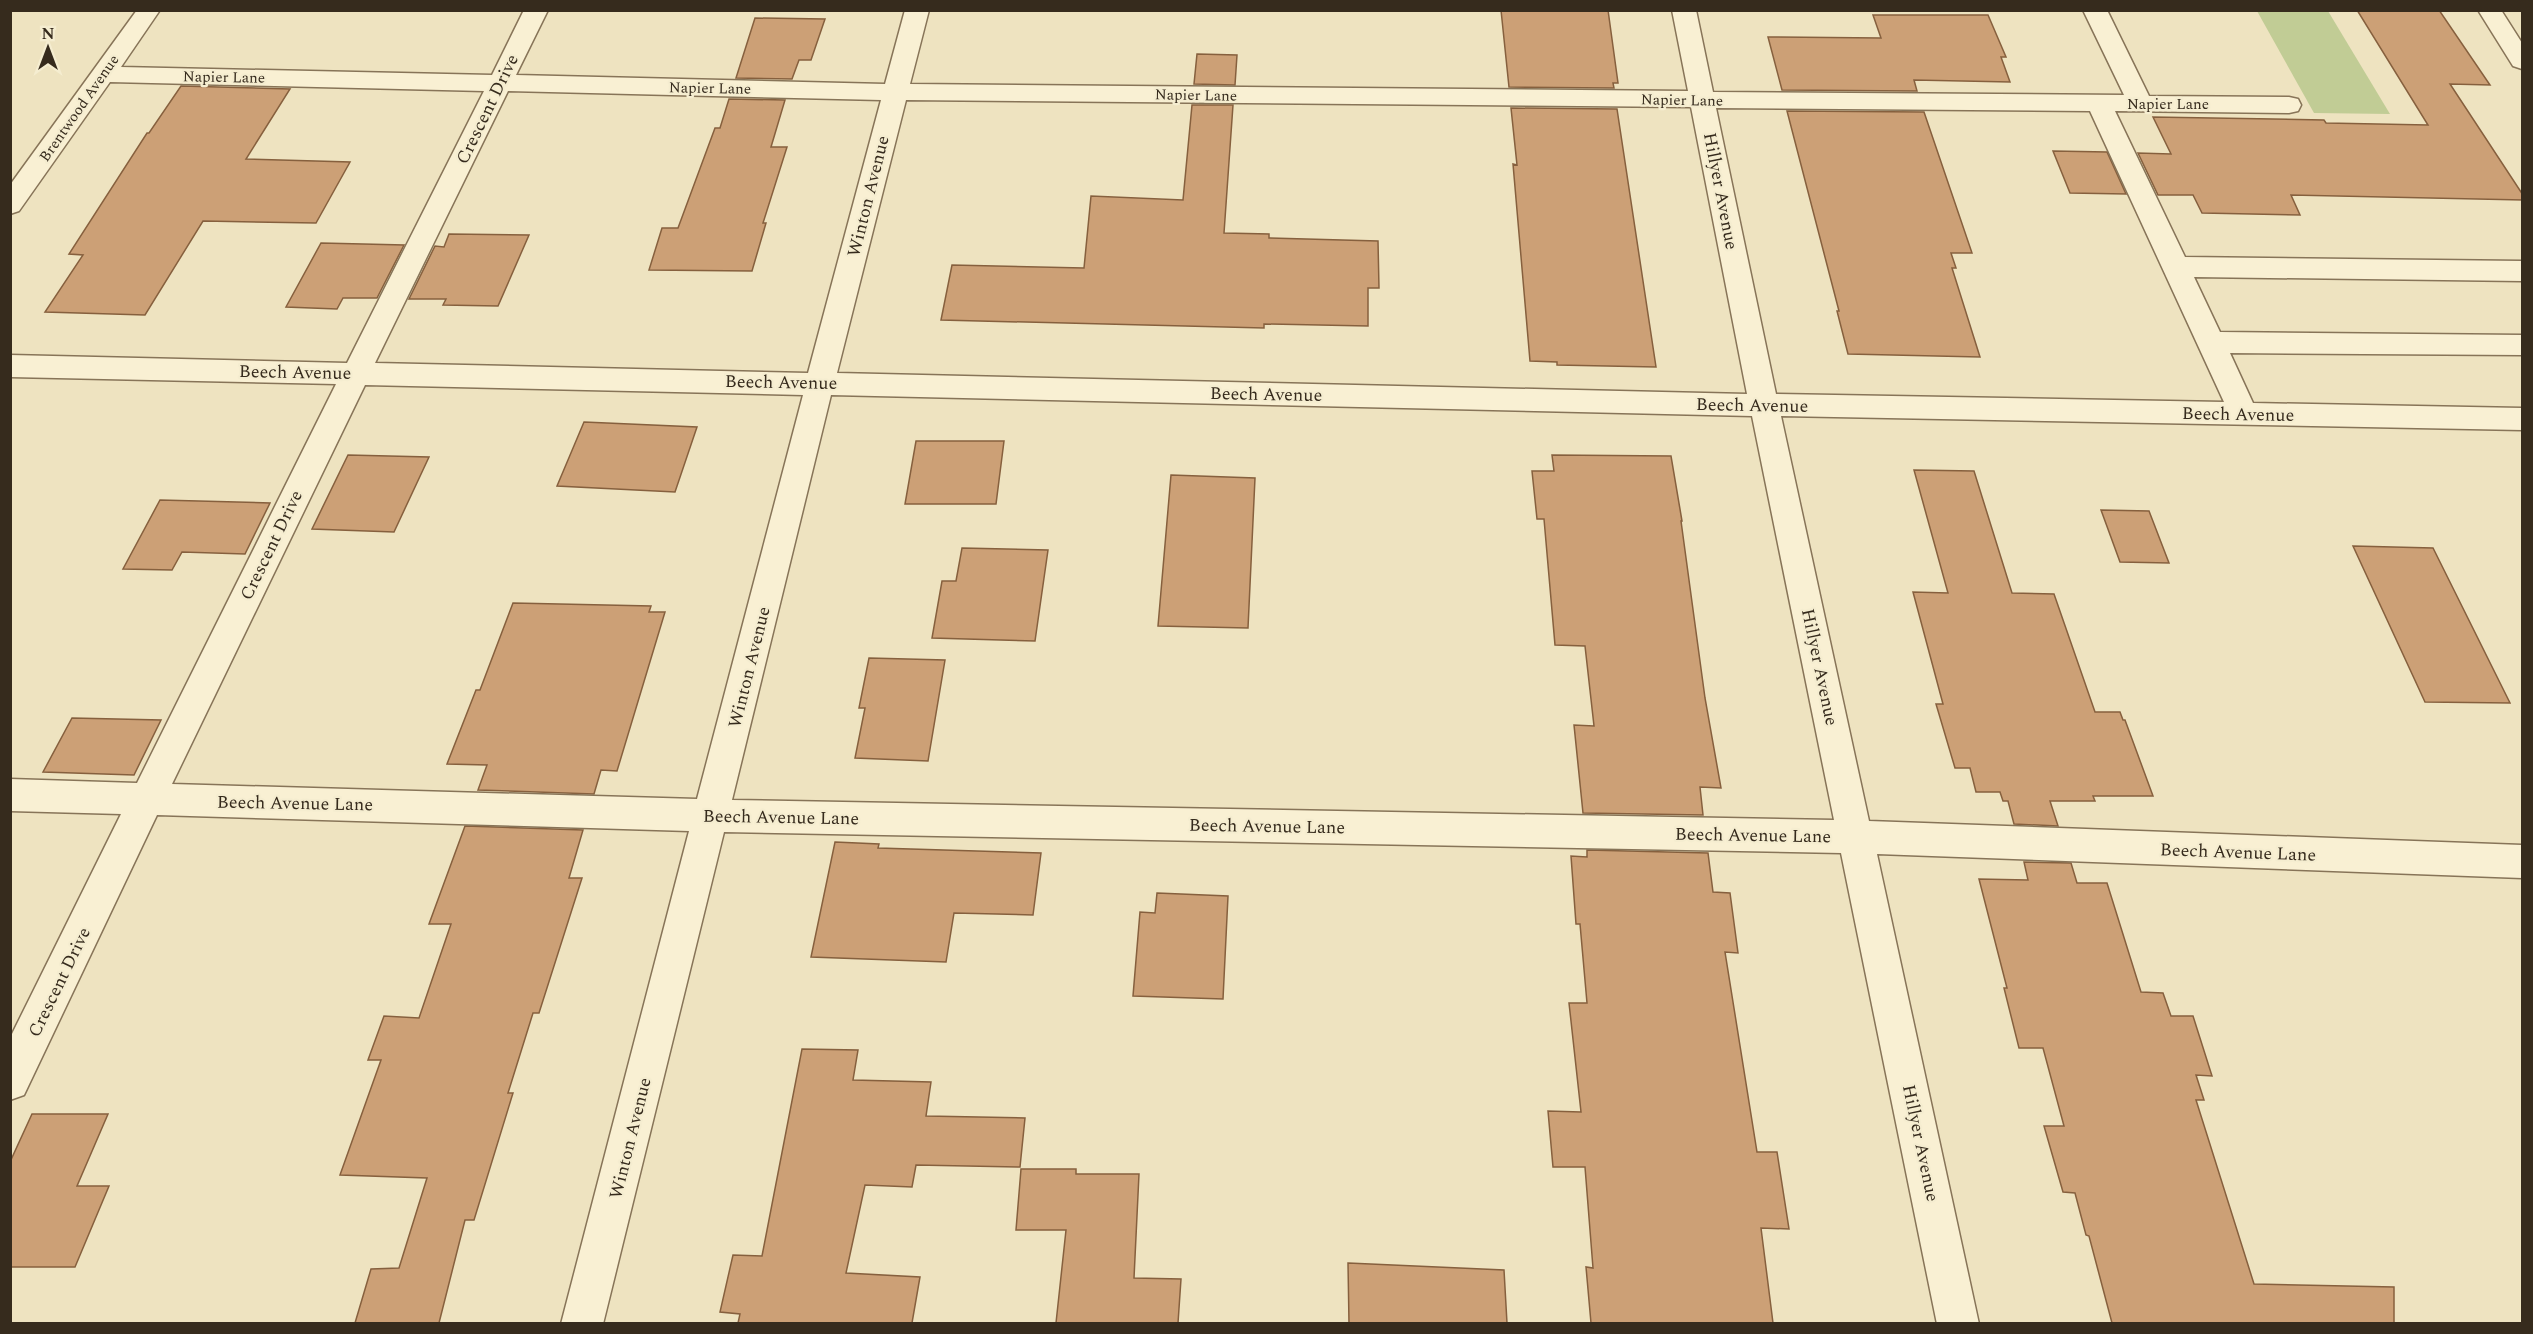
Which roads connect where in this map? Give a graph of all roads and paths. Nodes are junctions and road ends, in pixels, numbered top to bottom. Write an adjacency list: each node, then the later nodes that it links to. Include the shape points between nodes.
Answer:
1 (149, 10): 8 (street, Brentwood Avenue)
2 (536, 10): 9 (street, Crescent Drive)
3 (917, 10): 10 (street, Winton Avenue)
4 (1684, 10): 11 (street, Hillyer Avenue)
5 (2095, 10): 13 (street)
6 (2488, 10): 7 (street)
7 (2523, 61)
8 (103, 74): 9 (street, Napier Lane); 15 (street, Brentwood Avenue)
9 (500, 83): 10 (street, Napier Lane); 21 (street, Crescent Drive)
10 (895, 92): 11 (street, Napier Lane); 22 (street, Winton Avenue)
11 (1702, 100): 12 (street, Napier Lane); 23 (street, Hillyer Avenue)
12 (2099, 103): 13 (street, Napier Lane); 16 (street)
13 (2140, 104): 14 (street, Napier Lane)
14 (2289, 105)
15 (10, 205)
16 (2176, 267): 17 (street); 18 (street)
17 (2523, 271)
18 (2210, 342): 19 (street); 24 (street)
19 (2523, 345)
20 (10, 366): 21 (street, Beech Avenue)
21 (356, 374): 22 (street, Beech Avenue); 27 (street, Crescent Drive)
22 (820, 383): 23 (street, Beech Avenue); 28 (street, Winton Avenue)
23 (1764, 405): 24 (street, Beech Avenue); 29 (street, Hillyer Avenue)
24 (2244, 414): 25 (street, Beech Avenue)
25 (2523, 419)
26 (10, 795): 27 (street, Beech Avenue Lane)
27 (144, 800): 28 (street, Beech Avenue Lane); 31 (street, Crescent Drive, via 124,849)
28 (712, 816): 29 (street, Beech Avenue Lane); 32 (street, Winton Avenue)
29 (1857, 837): 30 (street, Beech Avenue Lane); 33 (street, Hillyer Avenue)
30 (2523, 862)
31 (10, 1081)
32 (582, 1323)
33 (1958, 1323)

